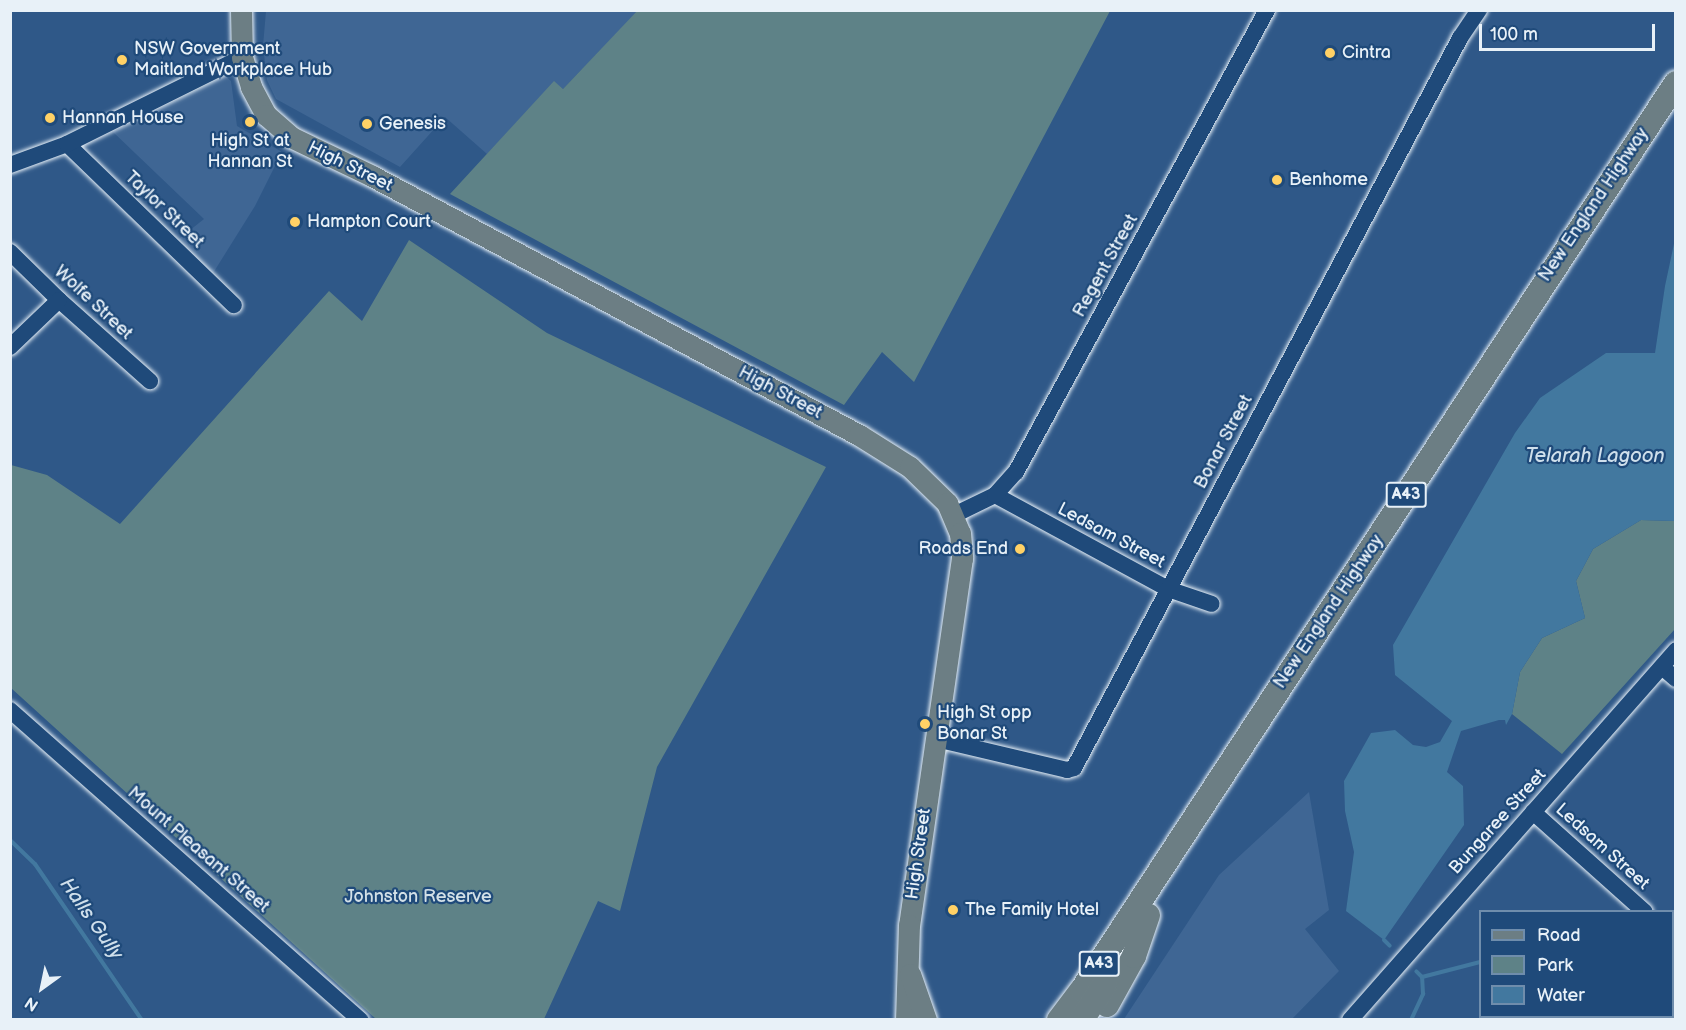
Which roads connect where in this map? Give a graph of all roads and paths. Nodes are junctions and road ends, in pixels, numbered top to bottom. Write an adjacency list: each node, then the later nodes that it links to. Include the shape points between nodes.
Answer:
1 (241, 10): 5 (main road, High Street)
2 (250, 10): 5 (main road, High Street)
3 (1267, 10): 16 (street, Regent Street, via 1016,472)
4 (1479, 10): 18 (street, Bonar Street, via 1460,38)
5 (241, 33): 6 (main road, High Street)
6 (242, 57): 9 (street); 17 (main road, High Street, via 255,97 266,115 284,132 859,435 930,483)
7 (1676, 83): 32 (highway, New England Highway / A43)
8 (1676, 110): 27 (highway, New England Highway / A43)
9 (67, 144): 10 (street); 13 (street, Taylor Street)
10 (10, 165)
11 (10, 252): 12 (street, Wolfe Street)
12 (59, 300): 14 (street); 15 (street, Wolfe Street)
13 (234, 304)
14 (10, 347)
15 (150, 381)
16 (995, 495): 17 (street, Regent Street); 18 (street, Ledsam Street)
17 (954, 515): 24 (main road, High Street, via 962,558)
18 (1168, 589): 19 (street, Ledsam Street); 24 (street, Bonar Street, via 1074,768 1067,770)
19 (1212, 604)
20 (1676, 651): 21 (street, Bungaree Street)
21 (1662, 667): 22 (street); 25 (street, Bungaree Street)
22 (1676, 679)
23 (10, 710): 29 (street, Mount Pleasant Street)
24 (936, 739): 28 (main road, High Street, via 909,925)
25 (1533, 812): 26 (street, Ledsam Street); 35 (street, Bungaree Street)
26 (1643, 910)
27 (1148, 915): 33 (highway, New England Highway / A43); 34 (highway, via 1134,956)
28 (908, 968): 30 (main road, High Street); 31 (main road, High Street)
29 (361, 1020)
30 (906, 1020)
31 (926, 1020)
32 (1059, 1020)
33 (1082, 1020)
34 (1101, 1020)
35 (1350, 1020)

